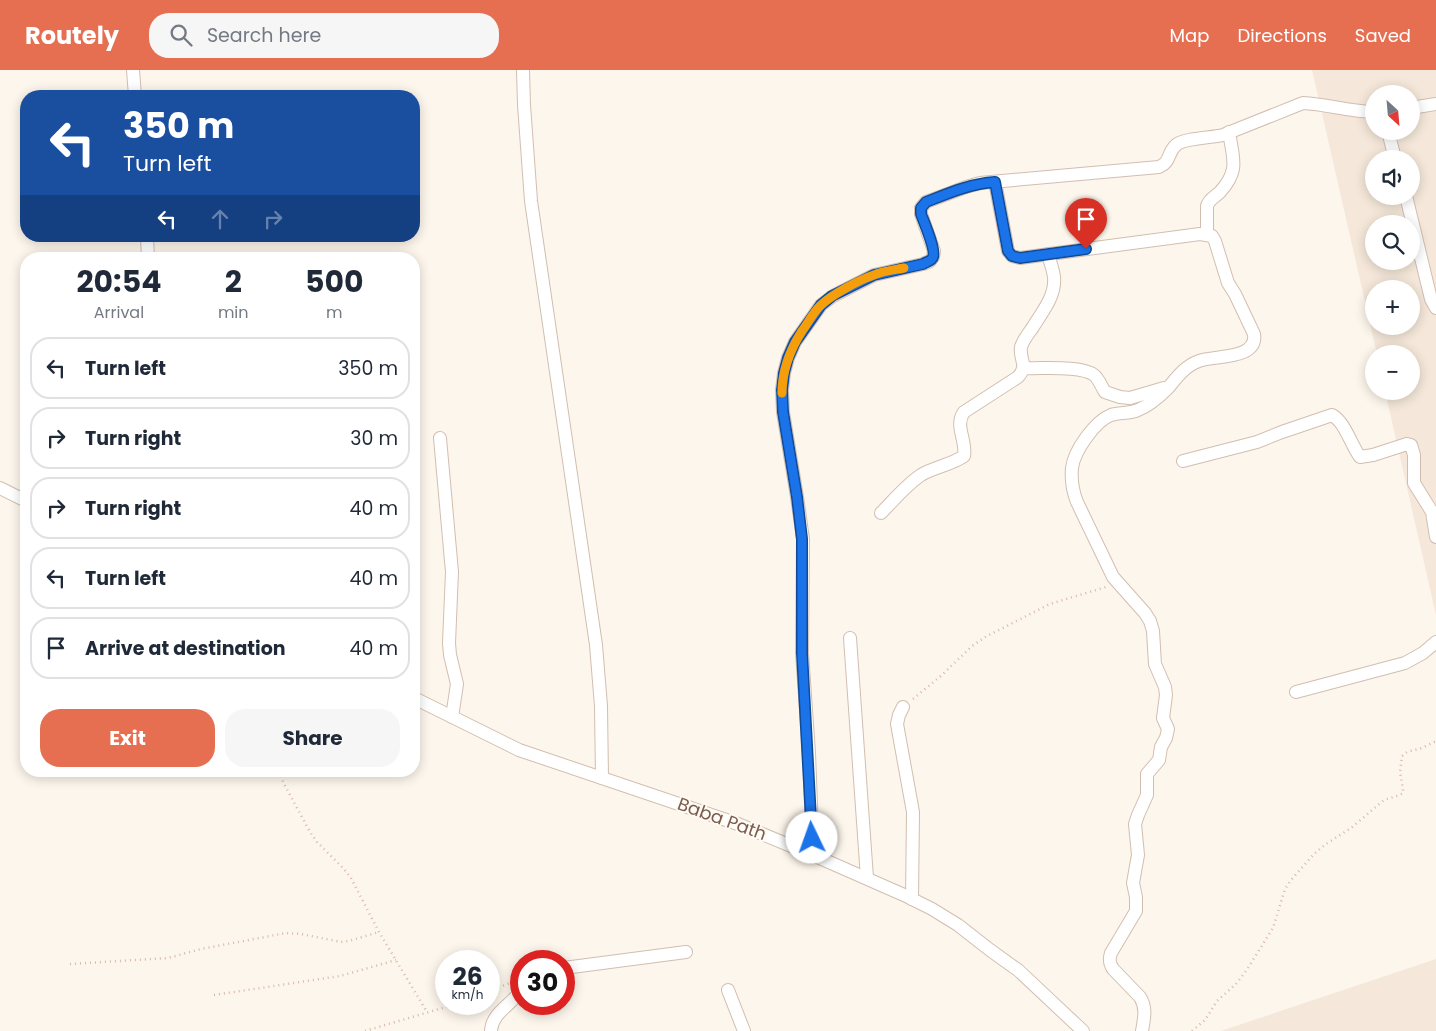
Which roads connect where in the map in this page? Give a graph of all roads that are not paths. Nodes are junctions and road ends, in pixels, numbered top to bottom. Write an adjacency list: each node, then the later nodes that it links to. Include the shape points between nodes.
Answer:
1 (133, 70): 3 (street)
2 (523, 70): 27 (street, via 531,201 596,645)
3 (135, 90)
4 (1436, 104): 5 (street)
5 (1420, 107)
6 (1365, 112): 7 (street, via 1303,103)
7 (1229, 132): 8 (street, via 1177,144 1165,165 1159,168); 10 (street, via 1233,173 1219,193 1208,201)
8 (995, 182): 11 (street, via 1008,251 1020,258); 28 (street, via 966,186 926,202 921,214 934,251 930,261 874,275 832,296 812,316 788,358 782,390 783,412 802,539 802,653)
9 (1408, 205): 12 (street)
10 (1207, 234): 11 (street); 14 (street, via 1215,242 1228,283 1251,327 1254,340 1243,352 1190,365)
11 (1048, 254): 13 (street, via 1054,274 1052,295 1021,346)
12 (1436, 308)
13 (1024, 368): 14 (street, via 1070,368 1088,372 1095,376 1105,392 1126,398); 19 (street, via 1018,377 960,417 964,456 921,475)
14 (1168, 387): 38 (street, via 1138,410 1108,417 1088,434 1072,465 1074,494 1113,577 1150,622 1155,664 1166,695 1163,718 1168,729 1166,738 1159,760 1147,774 1146,800 1136,820 1138,855 1133,883 1136,911 1109,958 1113,969 1143,1002)
15 (440, 438): 26 (street, via 452,572 449,643 458,684)
16 (1184, 461): 20 (street, via 1257,442 1332,415 1340,422 1360,457 1411,445 1414,483 1432,512)
17 (0, 488): 18 (street)
18 (20, 499)
19 (881, 513)
20 (1436, 537)
21 (850, 638): 29 (street)
22 (1436, 642): 23 (street, via 1423,654 1405,663)
23 (1296, 692)
24 (420, 701): 26 (street, Baba Path)
25 (903, 707): 30 (street, via 898,724 913,812)
26 (452, 717): 27 (street, Baba Path, via 519,750)
27 (602, 778): 28 (street, Baba Path, via 714,815)
28 (813, 855): 29 (street, Baba Path)
29 (867, 878): 30 (street, Baba Path)
30 (912, 899): 37 (street, Baba Path, via 958,925 1018,970)
31 (686, 952): 32 (street)
32 (575, 967)
33 (728, 990): 36 (street)
34 (510, 1004): 35 (street, via 494,1019)
35 (491, 1031)
36 (744, 1031)
37 (1083, 1031)
38 (1142, 1031)

